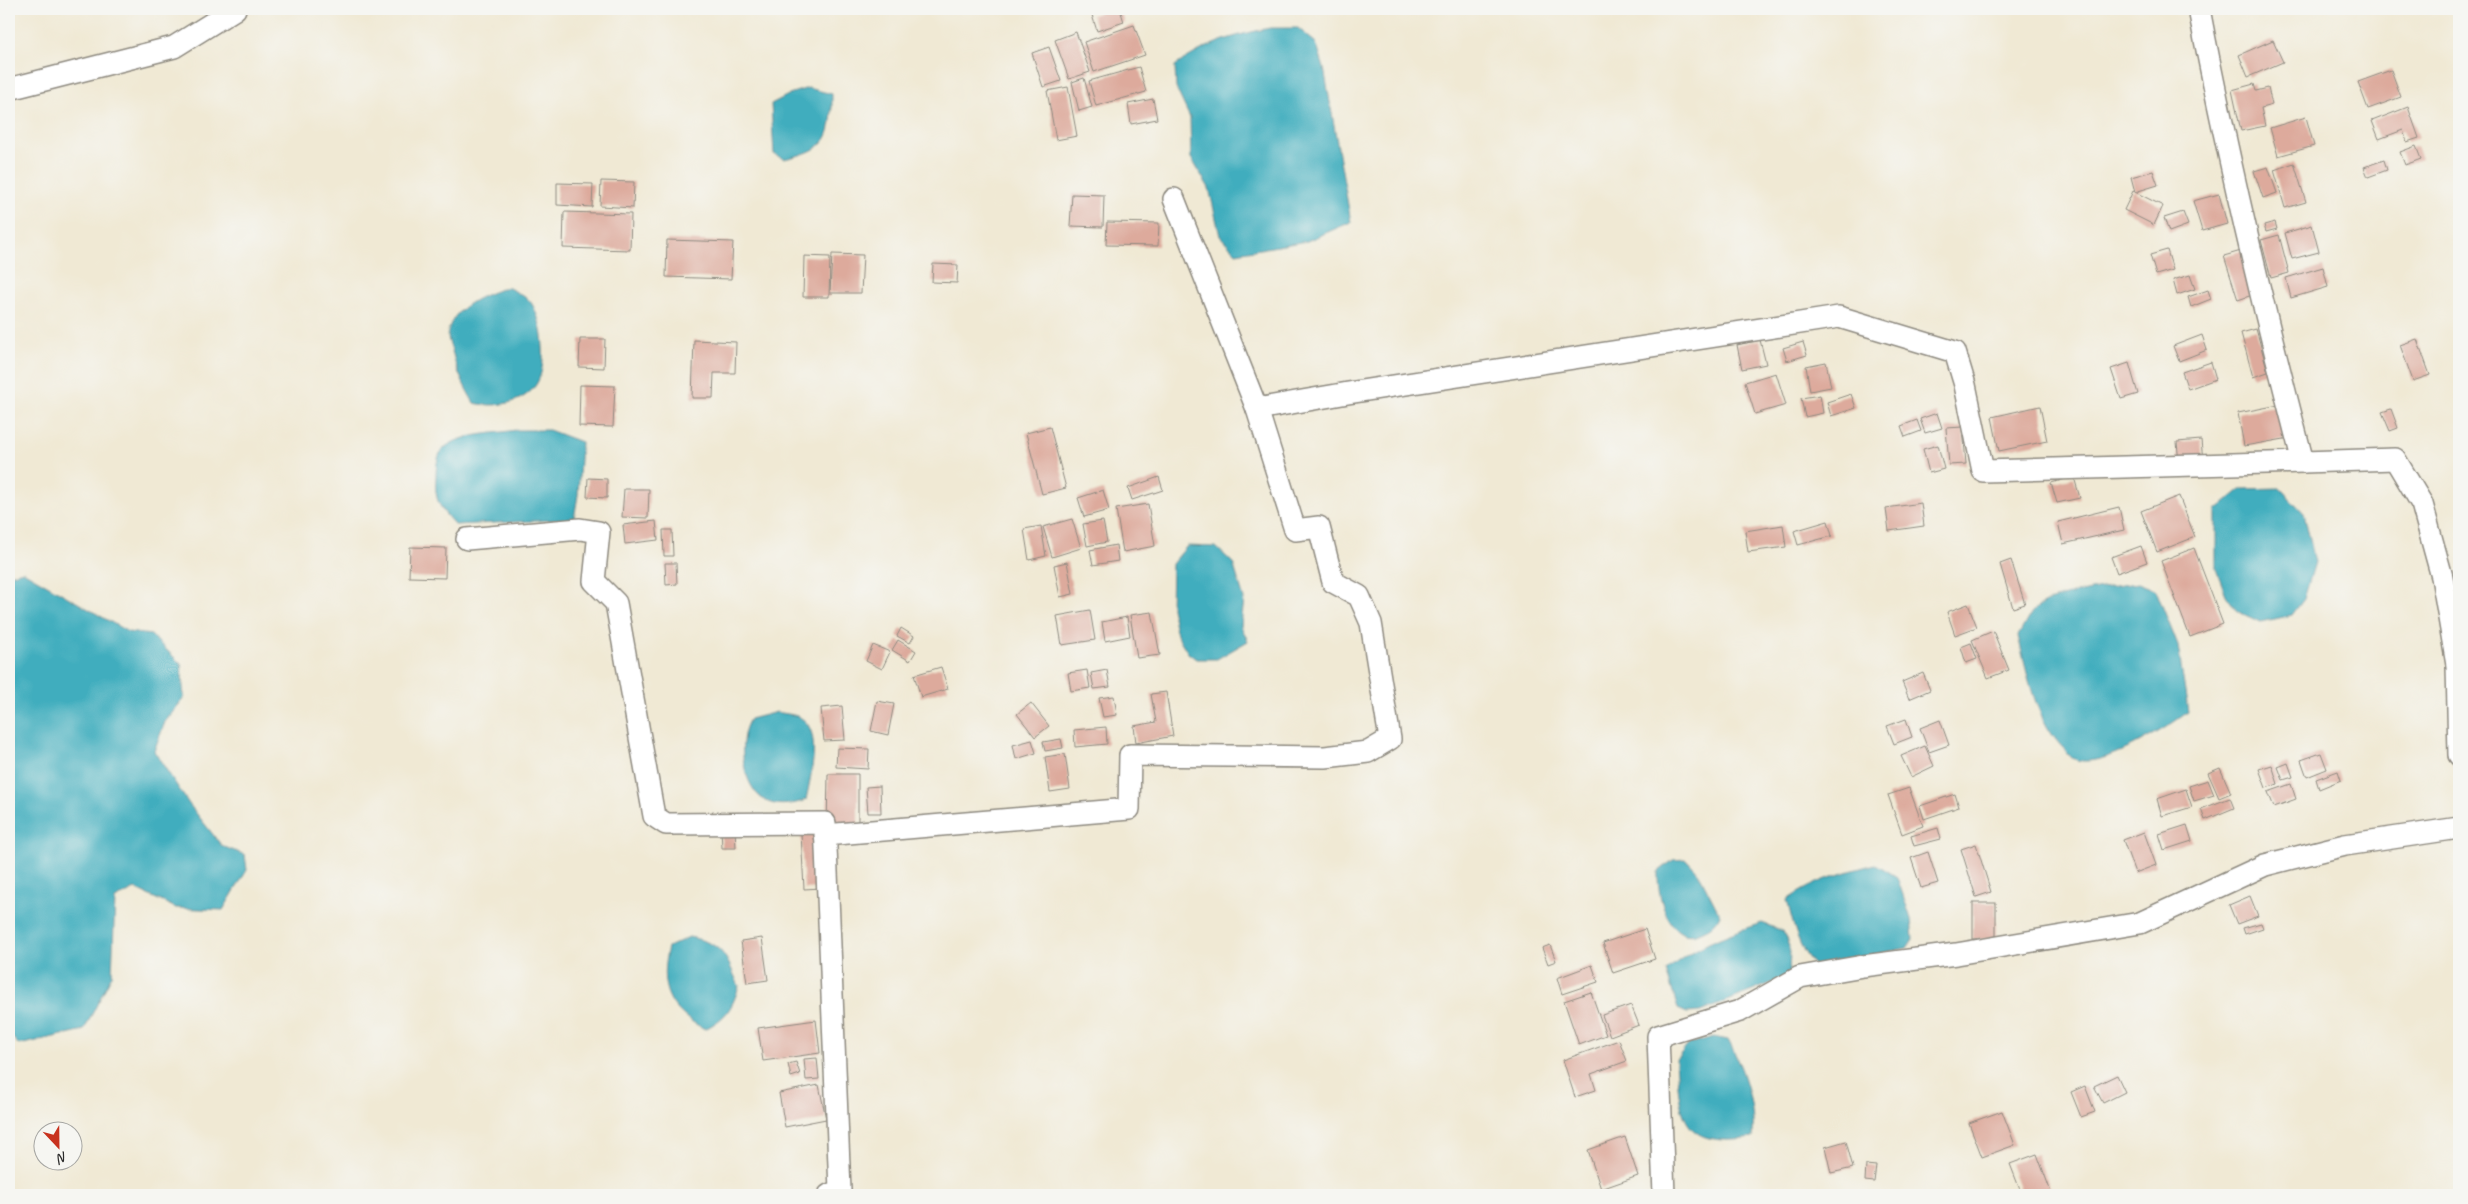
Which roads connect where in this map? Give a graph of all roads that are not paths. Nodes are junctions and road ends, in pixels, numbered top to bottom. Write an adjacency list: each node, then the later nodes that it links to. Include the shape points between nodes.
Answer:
1 (235, 9): 3 (street, via 174,47)
2 (2199, 9): 6 (street, via 2268,329)
3 (9, 89)
4 (1174, 199): 5 (street)
5 (1257, 409): 6 (street, via 1839,318 1955,352 1983,471); 11 (street, via 1295,530 1319,526 1333,582 1359,596 1371,623 1390,739 1368,752 1325,757 1130,755 1129,809)
6 (2303, 462): 8 (street, via 2395,459 2422,504 2442,577)
7 (467, 539): 11 (street, via 580,529 599,532 594,580 616,603 654,816 666,824 825,823)
8 (2458, 665): 9 (street)
9 (2459, 755)
10 (2459, 828): 13 (street, via 2344,845 2264,865 2140,923 1800,977 1740,1011 1658,1036)
11 (825, 835): 12 (street, via 840,1190)
12 (829, 1195)
13 (1664, 1195)

